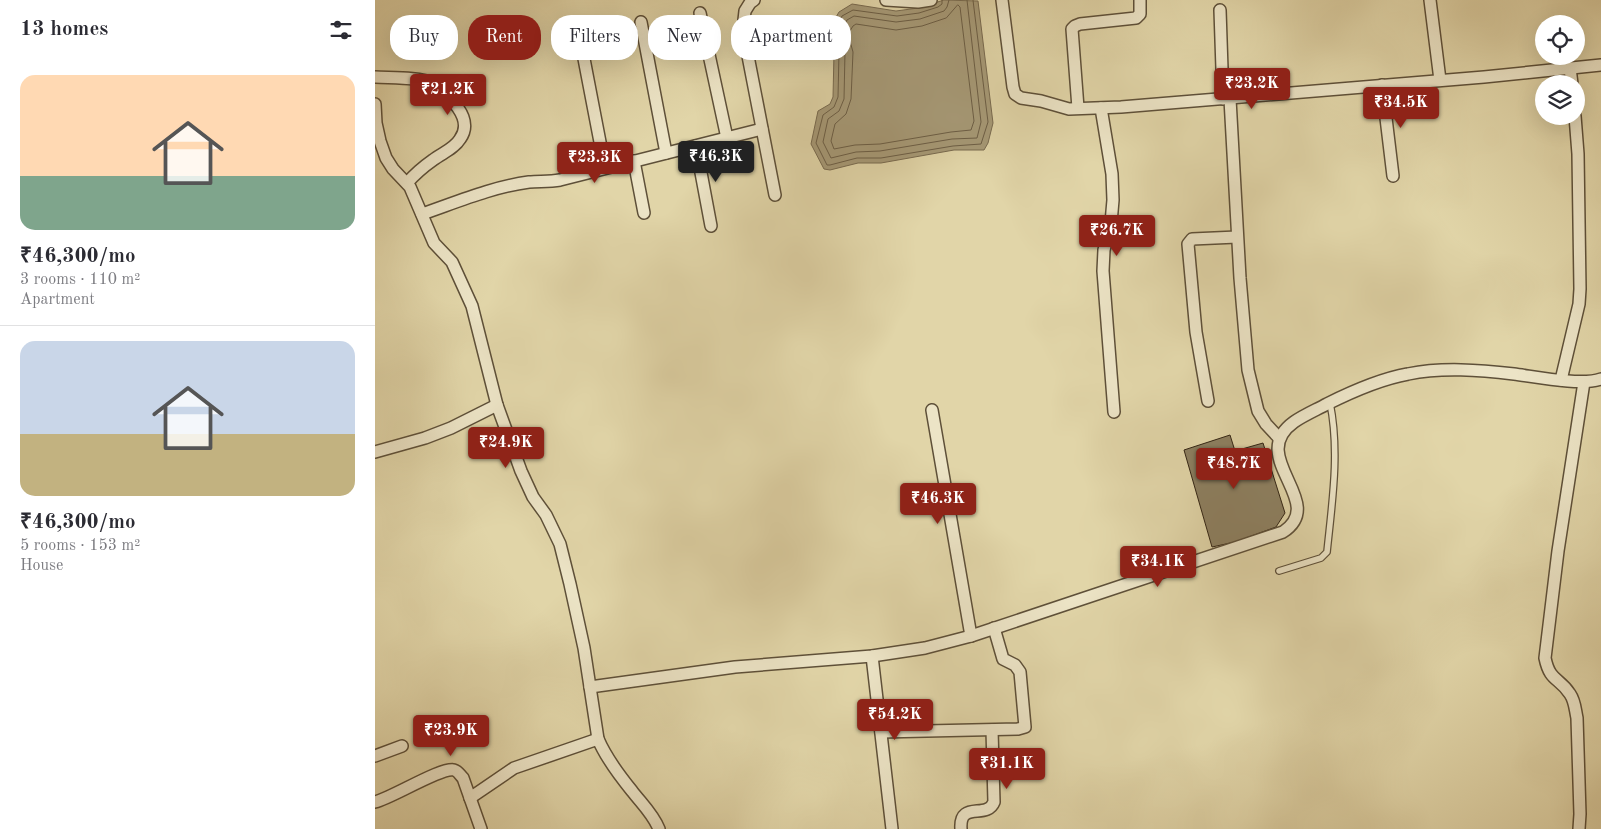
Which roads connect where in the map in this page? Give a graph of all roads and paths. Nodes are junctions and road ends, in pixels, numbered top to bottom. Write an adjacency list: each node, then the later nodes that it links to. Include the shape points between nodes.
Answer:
1 (754, 0): 22 (street, via 745,11 744,20)
2 (885, 0): 3 (street)
3 (931, 0)
4 (1002, 0): 19 (street, via 1015,94 1021,98)
5 (1140, 0): 19 (street, via 1140,14 1136,18 1080,24 1072,29)
6 (1430, 0): 15 (street)
7 (1219, 10): 17 (street)
8 (700, 13): 23 (street)
9 (641, 22): 25 (street)
10 (584, 60): 27 (street)
11 (1601, 65): 12 (street)
12 (1570, 68): 13 (street); 15 (street)
13 (1571, 75)
14 (375, 77): 29 (street, via 432,82 441,87 464,118 461,138 454,147 421,169)
15 (1440, 80): 16 (street)
16 (1382, 85): 17 (street); 28 (street)
17 (1227, 99): 20 (street); 34 (street)
18 (375, 104): 29 (street, via 379,140 386,158)
19 (1078, 108): 20 (street)
20 (1101, 108): 42 (street, via 1112,174 1111,223 1103,271)
21 (1576, 125): 35 (street, via 1580,289)
22 (762, 130): 23 (street); 30 (street)
23 (727, 138): 24 (street)
24 (696, 146): 25 (street); 33 (street)
25 (666, 153): 26 (street)
26 (634, 161): 27 (street); 31 (street)
27 (605, 168): 32 (street, via 560,180 530,182 480,194)
28 (1393, 176)
29 (407, 183): 32 (street)
30 (775, 194)
31 (644, 213)
32 (422, 214): 40 (street, via 434,243 452,262 472,306)
33 (711, 226)
34 (1237, 238): 38 (street, via 1192,239 1188,244 1196,332); 43 (street, via 1253,395 1258,411)
35 (1561, 380): 37 (street); 39 (street, via 1499,372 1430,371 1381,381)
36 (1601, 380): 37 (street)
37 (1584, 382): 61 (street, via 1545,658 1551,676 1567,690 1575,704)
38 (1208, 401)
39 (1330, 403): 43 (street, via 1295,422); 45 (lane, via 1335,468 1327,552 1321,558)
40 (497, 405): 44 (street, via 451,428); 49 (street, via 521,471 560,544)
41 (932, 410): 47 (street)
42 (1114, 412)
43 (1279, 438): 46 (street, via 1280,460 1297,502 1298,511 1291,527)
44 (375, 452)
45 (1279, 571)
46 (994, 628): 47 (street); 50 (street, via 1003,659 1015,665 1020,672 1026,723 1023,729)
47 (971, 636): 48 (street, via 925,648)
48 (872, 656): 49 (street, via 735,667); 51 (street)
49 (590, 687): 52 (street)
50 (992, 730): 51 (street); 60 (street, via 994,802 988,809 963,816)
51 (881, 732): 59 (street)
52 (598, 739): 55 (street, via 514,768); 58 (street, via 615,768 655,818)
53 (402, 746): 54 (street)
54 (375, 756)
55 (470, 798): 56 (street, via 463,778 454,770 448,770); 57 (street)
56 (375, 802)
57 (481, 829)
58 (659, 829)
59 (892, 829)
60 (961, 829)
61 (1579, 829)

